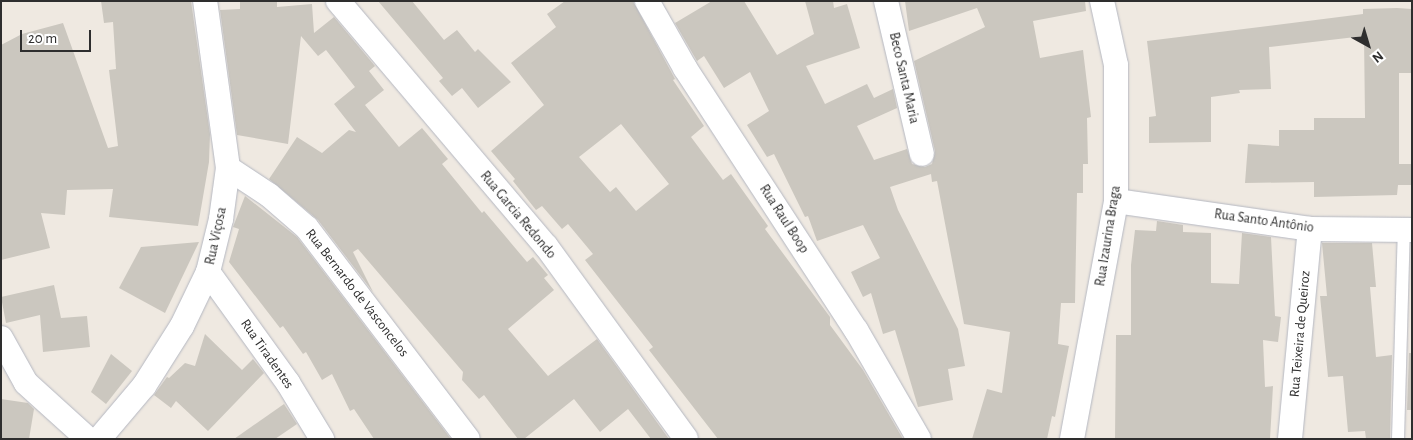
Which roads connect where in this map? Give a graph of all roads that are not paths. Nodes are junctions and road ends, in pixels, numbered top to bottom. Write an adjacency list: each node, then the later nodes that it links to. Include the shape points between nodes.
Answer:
1 (205, 1): 7 (street, Rua Viçosa)
2 (338, 1): 19 (street, Rua Garcia Redondo, via 546,246)
3 (647, 1): 20 (street, Rua Raul Boop, via 686,68 856,330)
4 (886, 1): 6 (street, Beco Santa Maria)
5 (1102, 1): 8 (street, Rua Izaurina Braga, via 1116,65)
6 (922, 154)
7 (228, 168): 11 (street, Rua Viçosa, via 222,219); 18 (street, Rua Bernardo de Vasconcelos, via 268,195 307,228)
8 (1116, 201): 9 (street, Rua Santo Antônio); 21 (street, Rua Izaurina Braga)
9 (1310, 229): 10 (street, Rua Santo Antônio); 22 (street, Rua Teixeira de Queiroz)
10 (1408, 230): 23 (lane)
11 (208, 272): 16 (street, Rua Viçosa, via 182,326 144,386); 17 (street, Rua Tiradentes, via 288,383)
12 (1, 338): 14 (street)
13 (1, 379): 14 (street)
14 (26, 383): 15 (street)
15 (88, 439)
16 (99, 439)
17 (322, 439)
18 (468, 439)
19 (686, 439)
20 (919, 439)
21 (1072, 439)
22 (1290, 439)
23 (1398, 439)

